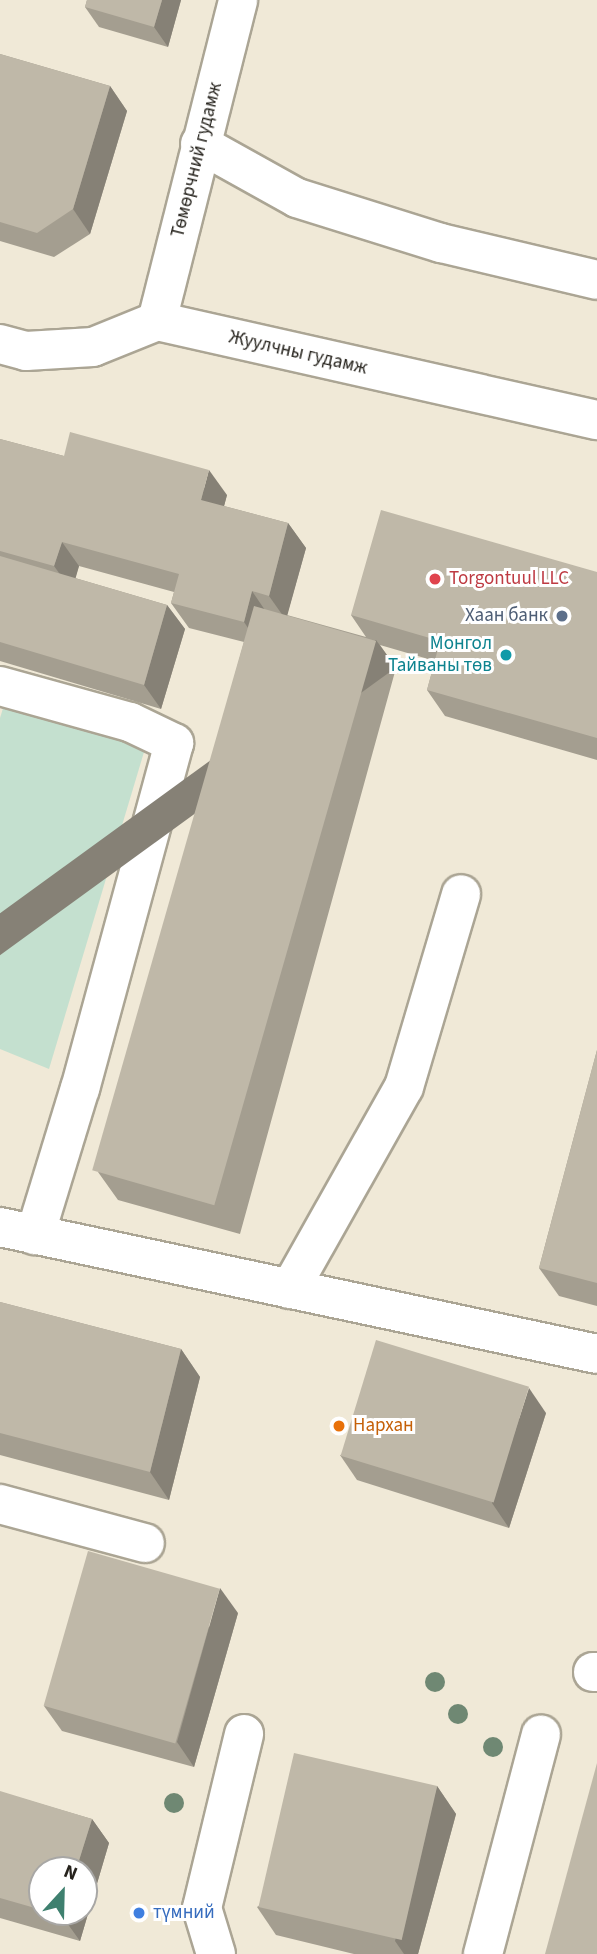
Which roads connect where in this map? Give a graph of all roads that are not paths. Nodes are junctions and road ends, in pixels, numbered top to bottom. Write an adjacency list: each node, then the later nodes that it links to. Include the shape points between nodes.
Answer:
1 (238, 0): 2 (street, Төмөрчний гудамж)
2 (200, 144): 3 (street, via 297,198 441,243); 4 (street, Төмөрчний гудамж)
3 (597, 280)
4 (157, 321): 5 (street, via 93,347 26,351); 6 (street, Жуулчны гудамж)
5 (0, 345)
6 (597, 420)
7 (0, 686): 9 (street, via 130,722 174,743 80,1088)
8 (461, 894): 10 (street, via 404,1087)
9 (18, 1231): 10 (street)
10 (290, 1289): 11 (street)
11 (597, 1354)
12 (0, 1504): 13 (street)
13 (145, 1544)
14 (244, 1734): 16 (street, via 202,1908)
15 (541, 1735): 17 (street)
16 (216, 1954)
17 (483, 1954)

